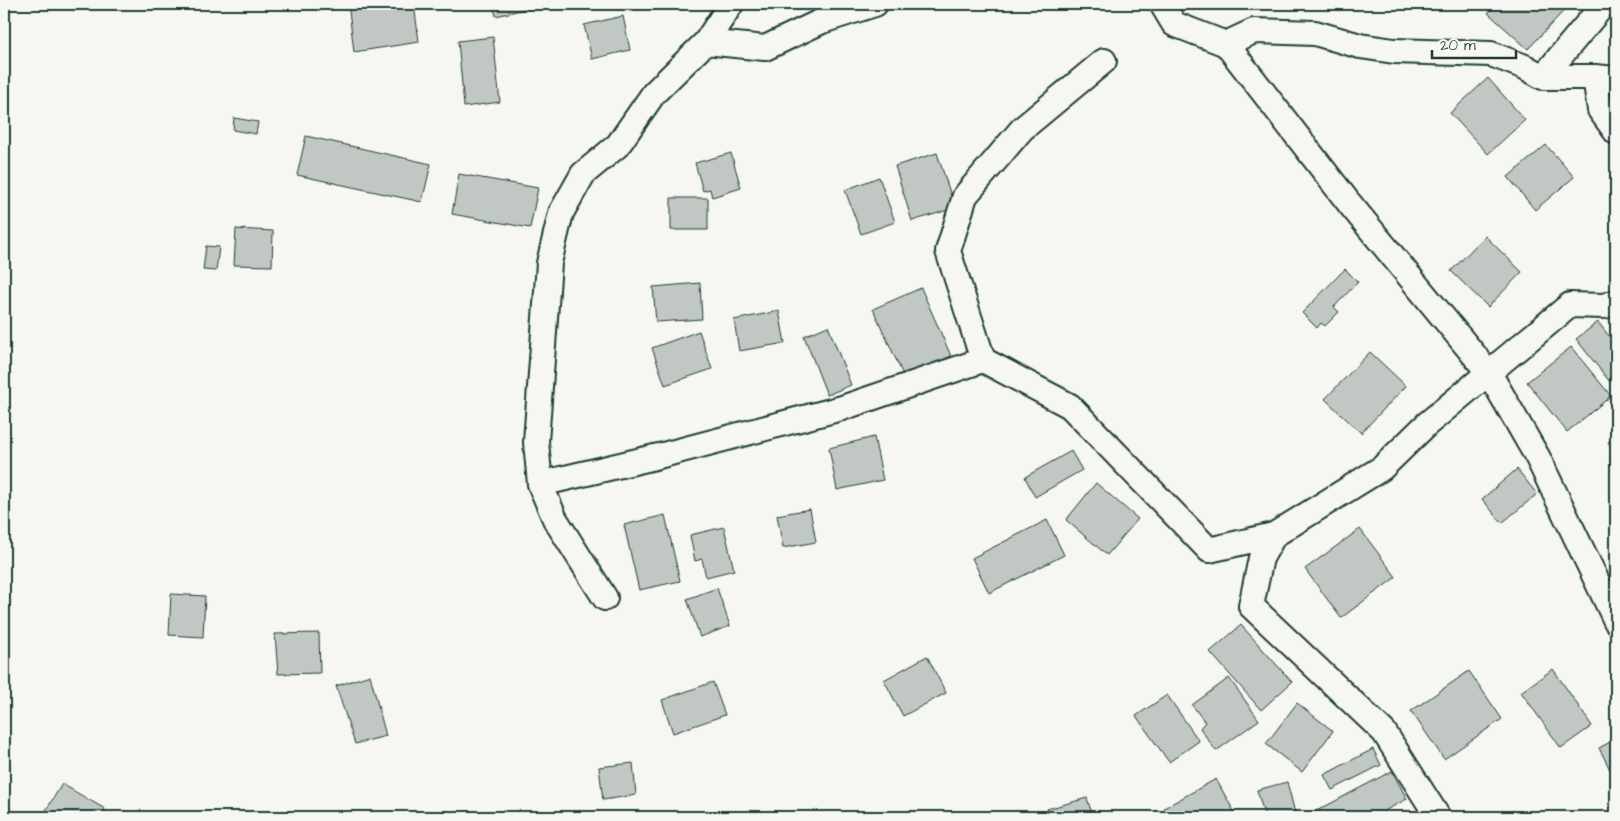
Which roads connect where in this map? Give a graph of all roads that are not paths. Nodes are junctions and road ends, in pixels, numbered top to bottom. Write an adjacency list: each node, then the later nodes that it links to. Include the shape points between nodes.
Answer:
1 (731, 4): 5 (street)
2 (875, 4): 5 (street, via 822,21 765,48)
3 (1162, 4): 6 (street, via 1174,24)
4 (1604, 4): 8 (street)
5 (706, 42): 14 (street, via 654,93 618,145 583,174 561,213 549,263 536,442)
6 (1226, 44): 8 (street, via 1254,31 1315,33 1360,46 1394,51 1491,54); 13 (street, via 1349,204)
7 (1104, 61): 12 (street, via 1022,129 965,196 948,251)
8 (1543, 77): 9 (street)
9 (1606, 78): 10 (street, via 1600,110)
10 (1616, 132)
11 (1616, 302): 13 (street, via 1604,306 1570,305)
12 (984, 360): 14 (street, via 842,408); 15 (street, via 1070,406 1209,550)
13 (1489, 373): 15 (street, via 1427,424 1382,468); 17 (street, via 1538,458)
14 (540, 484): 16 (street, via 555,519)
15 (1274, 535): 18 (street, via 1261,558 1251,606 1384,732)
16 (605, 598)
17 (1616, 621)
18 (1438, 817)

